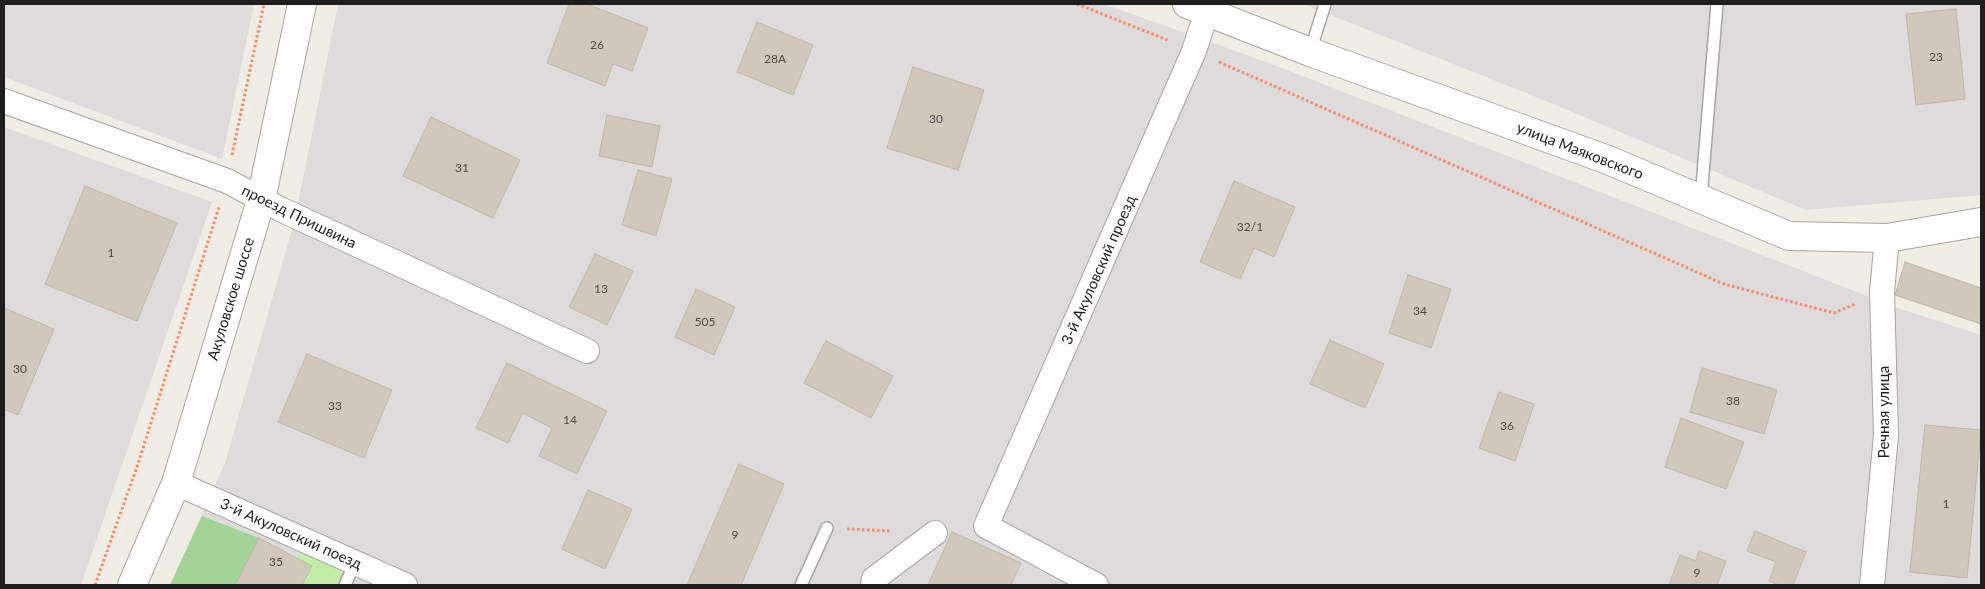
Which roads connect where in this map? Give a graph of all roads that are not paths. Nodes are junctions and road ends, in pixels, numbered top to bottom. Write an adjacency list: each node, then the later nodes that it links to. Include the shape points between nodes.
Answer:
1 (302, 4): 7 (street, Акуловское шоссе)
2 (1325, 4): 5 (lane)
3 (1716, 4): 8 (lane)
4 (1197, 8): 5 (street, улица Маяковского); 21 (street, 3-й Акуловский проезд, via 1194,51 986,526)
5 (1310, 52): 8 (street, улица Маяковского, via 1608,160)
6 (4, 101): 7 (street, проезд Пришвина, via 227,181)
7 (261, 200): 11 (street, проезд Пришвина); 12 (street, Акуловское шоссе)
8 (1701, 200): 10 (street, улица Маяковского, via 1789,236)
9 (1981, 222): 10 (street, улица Маяковского)
10 (1887, 238): 22 (street, Речная улица, via 1882,292 1886,435)
11 (587, 351)
12 (176, 483): 15 (street, 3-й Акуловский поезд); 17 (street, Акуловское шоссе)
13 (827, 528): 19 (lane)
14 (935, 533): 20 (street, via 874,579)
15 (355, 563): 16 (street, 3-й Акуловский поезд); 18 (lane)
16 (395, 583)
17 (132, 585)
18 (345, 585)
19 (801, 585)
20 (873, 585)
21 (1096, 585)
22 (1872, 585)

